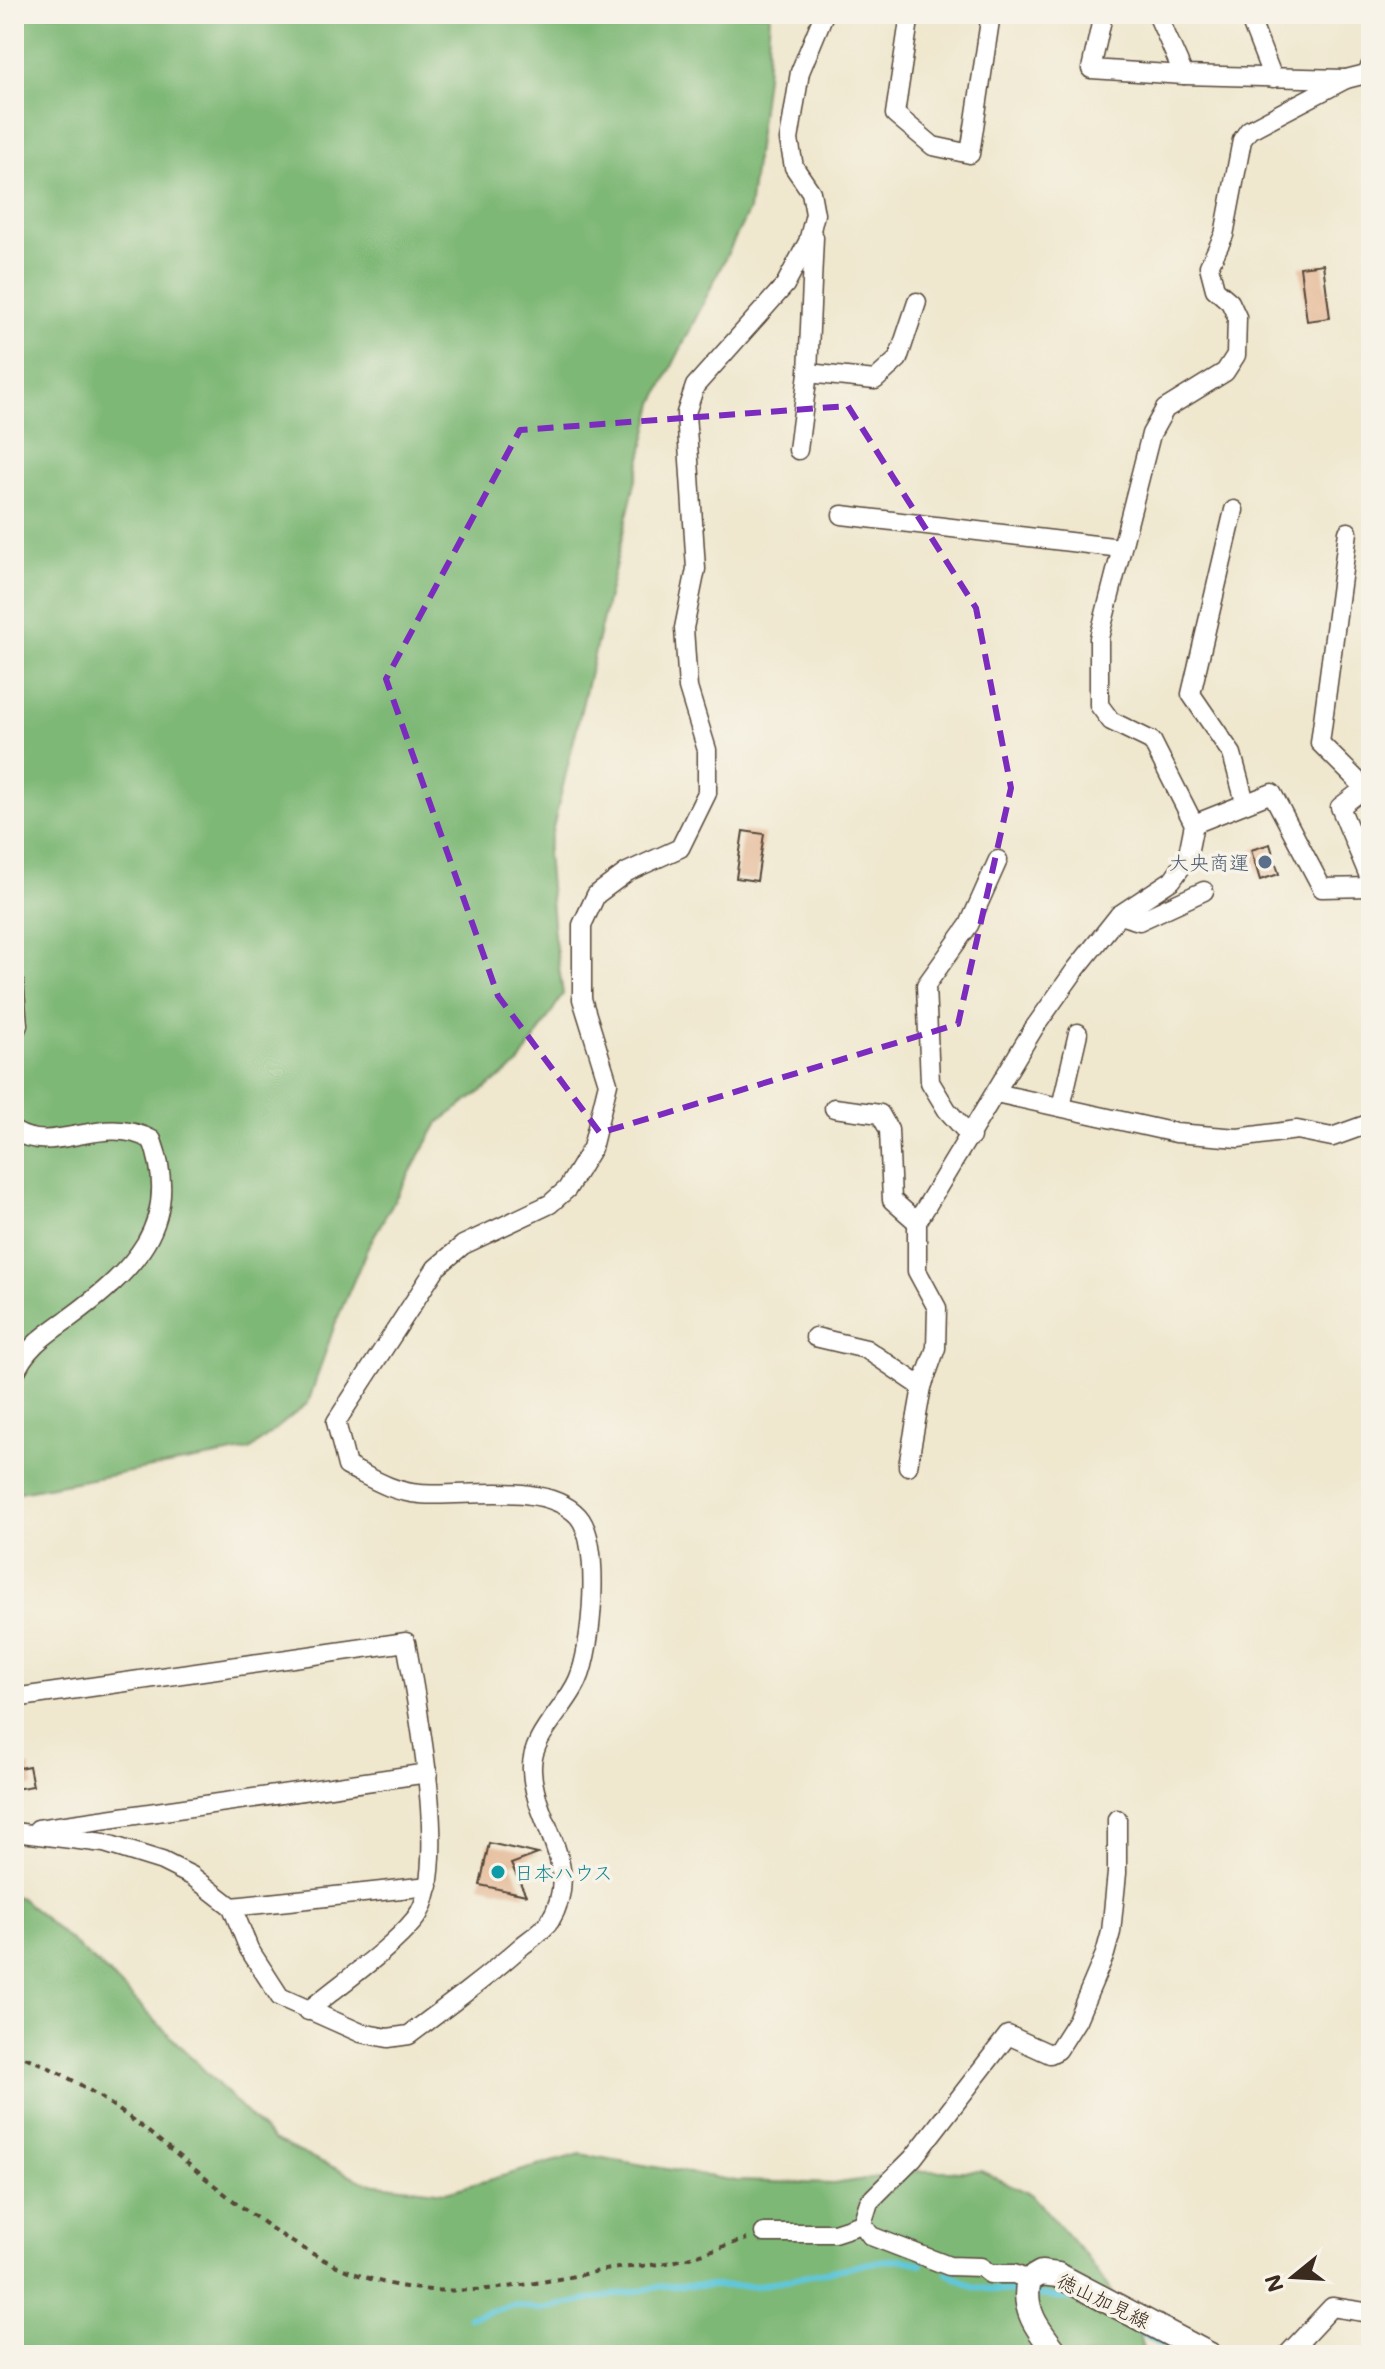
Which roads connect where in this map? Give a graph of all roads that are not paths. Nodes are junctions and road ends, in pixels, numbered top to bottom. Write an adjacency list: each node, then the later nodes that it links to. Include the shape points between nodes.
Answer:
1 (824, 14): 11 (street, via 800,72 789,140 794,167 811,192)
2 (910, 14): 3 (street, via 895,114 933,146 970,154)
3 (991, 14)
4 (1157, 14): 8 (street)
5 (1248, 14): 9 (street)
6 (1103, 15): 8 (street, via 1091,69)
7 (1371, 65): 10 (street, via 1366,74)
8 (1184, 75): 9 (street)
9 (1273, 78): 10 (street)
10 (1346, 79): 18 (street, via 1249,130 1242,140 1224,235 1209,266 1215,289 1237,317 1236,355 1225,372 1165,409 1151,434)
11 (815, 214): 13 (street); 47 (street, via 808,242 785,285 695,386 686,413 696,569 684,628 688,688 707,750 707,793 680,848 627,872 596,895 582,925 582,999 608,1083 592,1148 567,1189 550,1204 463,1245 436,1268 336,1422 347,1466 391,1489 518,1494 556,1501 578,1516 592,1539 585,1661 564,1705 536,1744 531,1769 560,1853 558,1903 549,1923 409,2035 361,2033)
12 (917, 302): 13 (street, via 898,359 875,380)
13 (808, 373): 14 (street)
14 (798, 450)
15 (1234, 510): 20 (street, via 1191,694 1232,754)
16 (842, 515): 18 (street)
17 (1348, 532): 19 (street, via 1320,743)
18 (1121, 548): 21 (street, via 1099,638 1099,705 1111,721 1152,741)
19 (1368, 788): 23 (street, via 1340,807)
20 (1245, 802): 21 (street); 24 (street, via 1272,793 1322,888)
21 (1194, 824): 26 (street, via 1187,859 1172,880)
22 (998, 860): 35 (street, via 969,925 926,985 930,1082)
23 (1371, 881)
24 (1371, 887)
25 (1204, 891): 26 (street, via 1139,921)
26 (1119, 915): 30 (street, via 1034,1028)
27 (14, 981): 29 (street)
28 (1078, 1033): 31 (street)
29 (14, 1034)
30 (996, 1093): 31 (street); 35 (street)
31 (1061, 1107): 33 (street, via 1176,1133 1238,1138 1297,1130 1332,1137)
32 (834, 1108): 36 (street, via 880,1114 889,1130 892,1200)
33 (1371, 1123)
34 (14, 1131): 38 (street, via 26,1139 49,1139 107,1128 134,1130 152,1140 162,1185 158,1222 143,1252 41,1336)
35 (971, 1137): 36 (street)
36 (917, 1222): 39 (street, via 917,1271 937,1308 936,1348)
37 (815, 1337): 39 (street, via 866,1349)
38 (14, 1376)
39 (922, 1387): 40 (street)
40 (908, 1466)
41 (14, 1698): 42 (street, via 406,1642)
42 (428, 1773): 44 (street); 45 (street)
43 (1117, 1819): 48 (street, via 1111,1932 1077,2020 1050,2054 1008,2035 913,2158 869,2202)
44 (15, 1832): 46 (street, via 104,1843 162,1861)
45 (429, 1886): 46 (street); 47 (street, via 417,1918)
46 (232, 1907): 47 (street, via 249,1949 280,1997)
47 (308, 2011)
48 (862, 2224): 49 (street, via 834,2233); 50 (street, via 871,2236 949,2266 981,2267 990,2274)
49 (764, 2233)
50 (1029, 2280): 52 (street, 徳山加見線, via 1031,2314); 53 (street, 徳山加見線, via 1041,2273 1058,2275)
51 (1371, 2313): 54 (street, via 1332,2307)
52 (1058, 2355)
53 (1210, 2355)
54 (1287, 2355)

